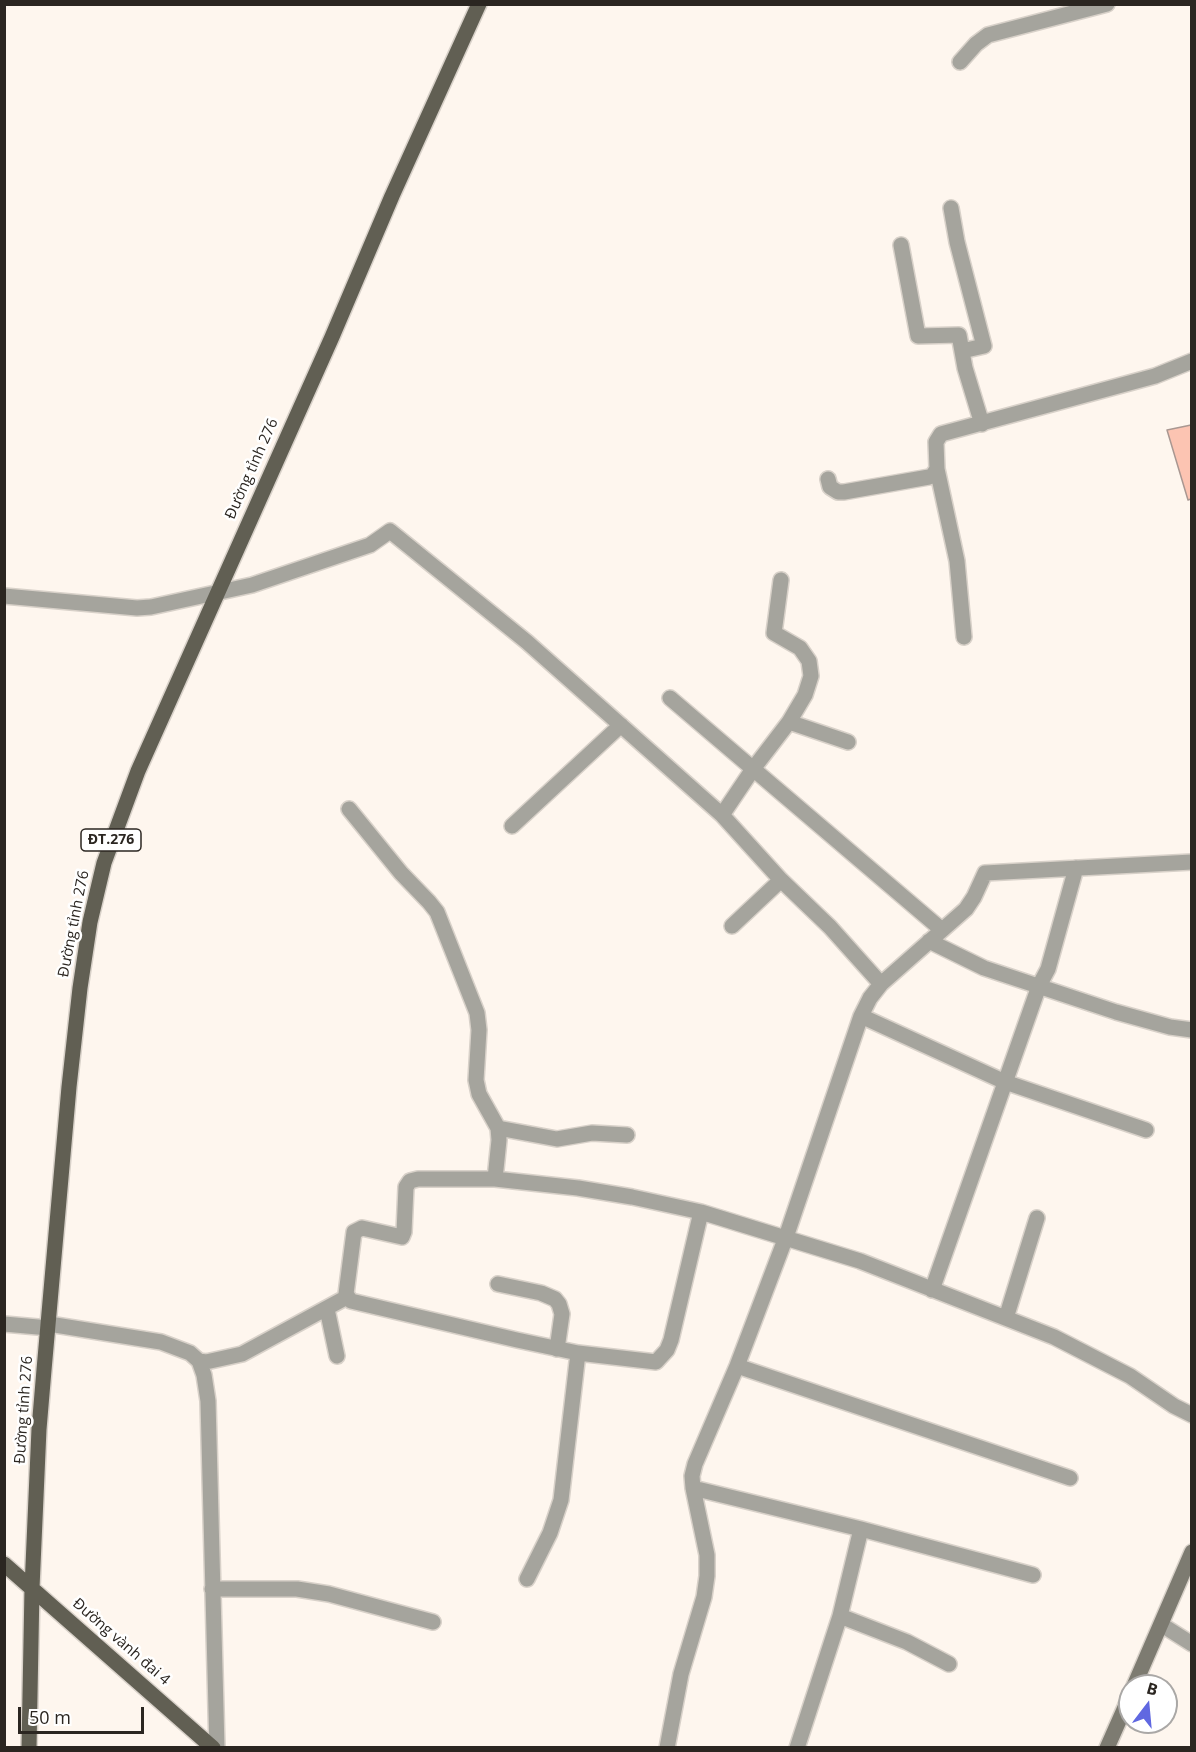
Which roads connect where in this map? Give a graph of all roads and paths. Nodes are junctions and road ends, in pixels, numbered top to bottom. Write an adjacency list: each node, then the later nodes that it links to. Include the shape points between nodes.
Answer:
1 (479, 4): 12 (main road, Đường tỉnh 276 / ĐT.276)
2 (1107, 4): 3 (street, via 988,35)
3 (960, 62)
4 (951, 208): 6 (street, via 984,346)
5 (901, 245): 6 (street, via 918,336 959,335)
6 (962, 351): 8 (street)
7 (1191, 361): 8 (street, via 1155,376)
8 (982, 424): 9 (street, via 941,434 936,442)
9 (937, 469): 10 (street, via 928,477 844,492 830,487); 14 (street, via 956,552)
10 (828, 479)
11 (781, 580): 16 (street, via 774,633 800,648 809,661 811,676)
12 (216, 592): 13 (street, via 137,608); 17 (street, via 252,585 370,545 390,531 527,642); 47 (main road, Đường tỉnh 276 / ĐT.276, via 127,798 110,844 90,922 69,1087)
13 (4, 596)
14 (964, 637)
15 (670, 698): 19 (street)
16 (789, 722): 18 (street); 19 (street)
17 (621, 725): 21 (street); 22 (street)
18 (848, 742)
19 (753, 769): 21 (street); 27 (street)
20 (350, 809): 34 (street, via 437,912 477,1013 476,1080)
21 (722, 815): 25 (street)
22 (512, 826)
23 (1191, 862): 24 (street)
24 (1076, 868): 27 (street, via 985,873 966,909); 30 (street, via 1048,969)
25 (781, 880): 26 (street); 29 (street)
26 (732, 926)
27 (942, 930): 28 (street)
28 (929, 941): 29 (street); 30 (street, via 984,968)
29 (881, 984): 31 (street)
30 (1039, 986): 32 (street, via 1116,1012); 33 (street)
31 (861, 1016): 33 (street); 40 (street)
32 (1191, 1030)
33 (1005, 1082): 35 (street); 42 (street)
34 (498, 1128): 36 (street, via 557,1139 592,1133); 37 (street)
35 (1146, 1130)
36 (627, 1135)
37 (495, 1179): 38 (street, via 632,1197); 43 (street, via 417,1179 407,1183 402,1237 362,1228 354,1232)
38 (701, 1212): 40 (street); 49 (street, via 676,1325 661,1359 656,1362)
39 (1037, 1218): 45 (street)
40 (786, 1237): 42 (street); 52 (street)
41 (498, 1284): 48 (street, via 555,1299 562,1314)
42 (932, 1290): 45 (street)
43 (347, 1297): 44 (street); 48 (street)
44 (327, 1309): 50 (street); 51 (street, via 242,1354)
45 (1005, 1318): 53 (street, via 1054,1337 1121,1371)
46 (4, 1324): 47 (street)
47 (49, 1326): 51 (street, via 161,1342 190,1353); 61 (main road, Đường tỉnh 276 / ĐT.276, via 39,1429)
48 (557, 1349): 49 (street)
49 (578, 1353): 60 (street, via 561,1500)
50 (337, 1356)
51 (199, 1361): 62 (street, via 208,1401)
52 (736, 1366): 54 (street); 55 (street, via 695,1464)
53 (1191, 1415)
54 (1070, 1478)
55 (693, 1488): 56 (street); 72 (street, via 707,1554 707,1576 681,1674)
56 (861, 1528): 59 (street); 63 (street)
57 (1191, 1552): 65 (main road)
58 (4, 1564): 61 (main road, Đường vành đai 4)
59 (1034, 1575)
60 (527, 1579)
61 (32, 1588): 70 (main road, Đường tỉnh 276 / ĐT.276); 71 (main road, Đường vành đai 4)
62 (212, 1589): 64 (street, via 297,1589); 71 (street)
63 (840, 1616): 67 (street, via 907,1642); 73 (street)
64 (434, 1622)
65 (1162, 1625): 66 (street); 68 (main road)
66 (1191, 1644)
67 (949, 1664)
68 (1140, 1674)
69 (1118, 1723): 74 (main road)
70 (29, 1748)
71 (215, 1748)
72 (667, 1748)
73 (797, 1748)
74 (1107, 1748)

